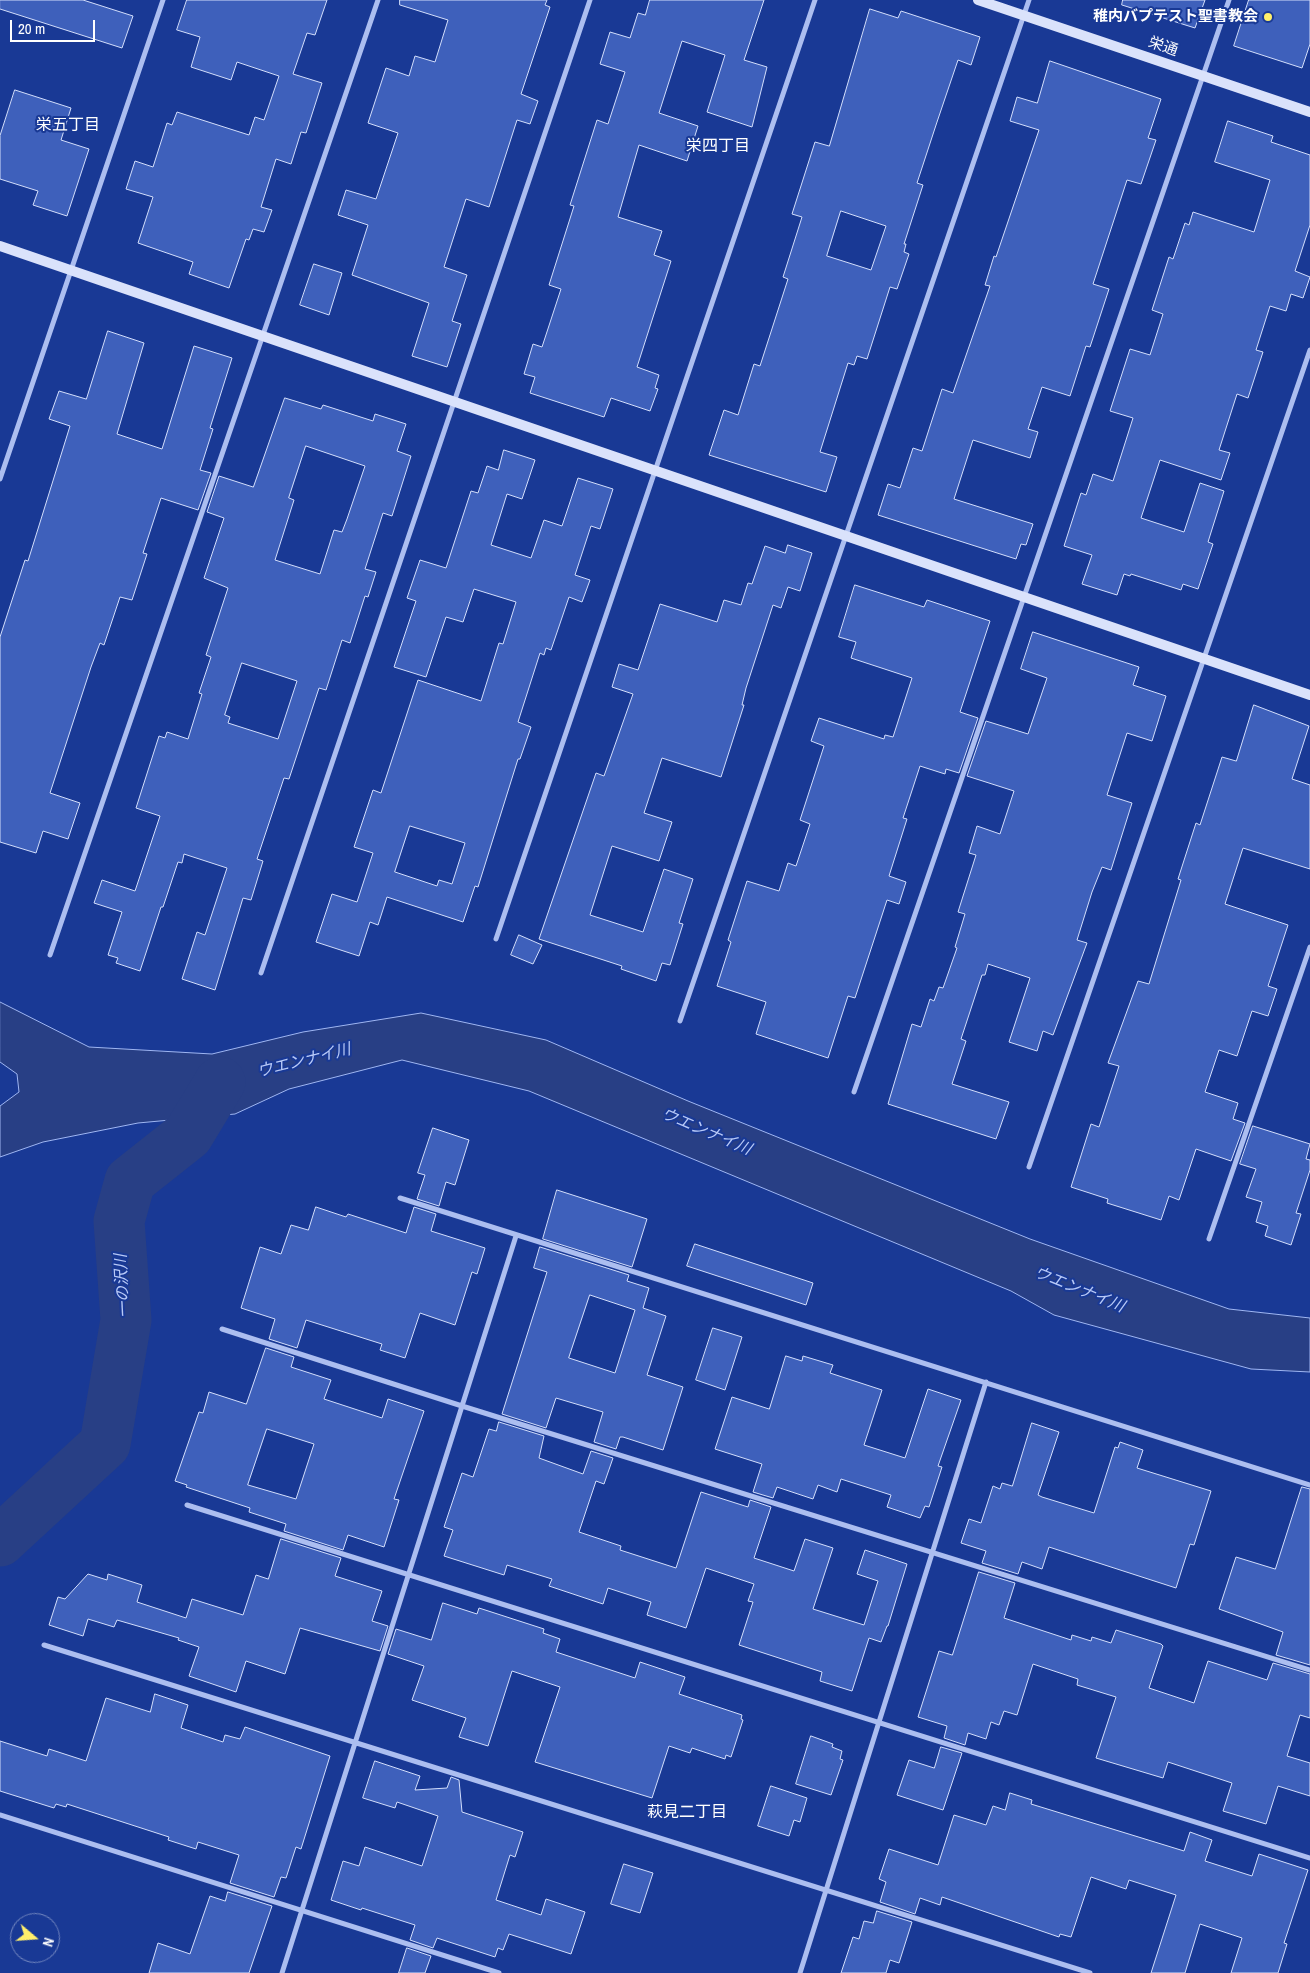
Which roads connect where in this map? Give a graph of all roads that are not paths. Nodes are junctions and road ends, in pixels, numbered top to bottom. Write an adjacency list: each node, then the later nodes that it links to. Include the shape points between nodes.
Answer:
1 (163, 0): 12 (street)
2 (378, 0): 13 (street)
3 (590, 0): 15 (street)
4 (815, 0): 16 (street)
5 (978, 0): 8 (street, 栄通)
6 (1029, 0): 8 (street)
7 (1229, 0): 9 (street)
8 (1024, 16): 9 (street, 栄通); 18 (street)
9 (1202, 76): 10 (street, 栄通); 19 (street)
10 (1310, 112)
11 (0, 246): 12 (street)
12 (70, 271): 13 (street); 17 (street)
13 (262, 336): 15 (street); 24 (street)
14 (1310, 350): 20 (street)
15 (454, 402): 16 (street); 25 (street)
16 (655, 471): 18 (street); 22 (street)
17 (0, 479)
18 (847, 537): 19 (street); 26 (street)
19 (1022, 597): 20 (street); 27 (street)
20 (1203, 660): 21 (street); 28 (street)
21 (1310, 695)
22 (496, 939)
23 (1310, 947): 31 (street)
24 (50, 955)
25 (261, 973)
26 (680, 1021)
27 (854, 1092)
28 (1029, 1167)
29 (400, 1198): 30 (street)
30 (516, 1236): 33 (street); 34 (street)
31 (1209, 1239)
32 (222, 1329): 34 (street)
33 (986, 1382): 35 (street); 37 (street)
34 (462, 1406): 37 (street); 38 (street)
35 (1310, 1484)
36 (187, 1505): 38 (street)
37 (931, 1553): 40 (street); 41 (street)
38 (408, 1574): 41 (street); 42 (street)
39 (44, 1645): 42 (street)
40 (1310, 1670)
41 (878, 1722): 44 (street); 45 (street)
42 (355, 1742): 45 (street); 46 (street)
43 (0, 1815): 46 (street)
44 (1310, 1858)
45 (825, 1891): 49 (street); 50 (street)
46 (303, 1910): 47 (street); 48 (street)
47 (282, 1973)
48 (499, 1973)
49 (800, 1973)
50 (1090, 1973)

